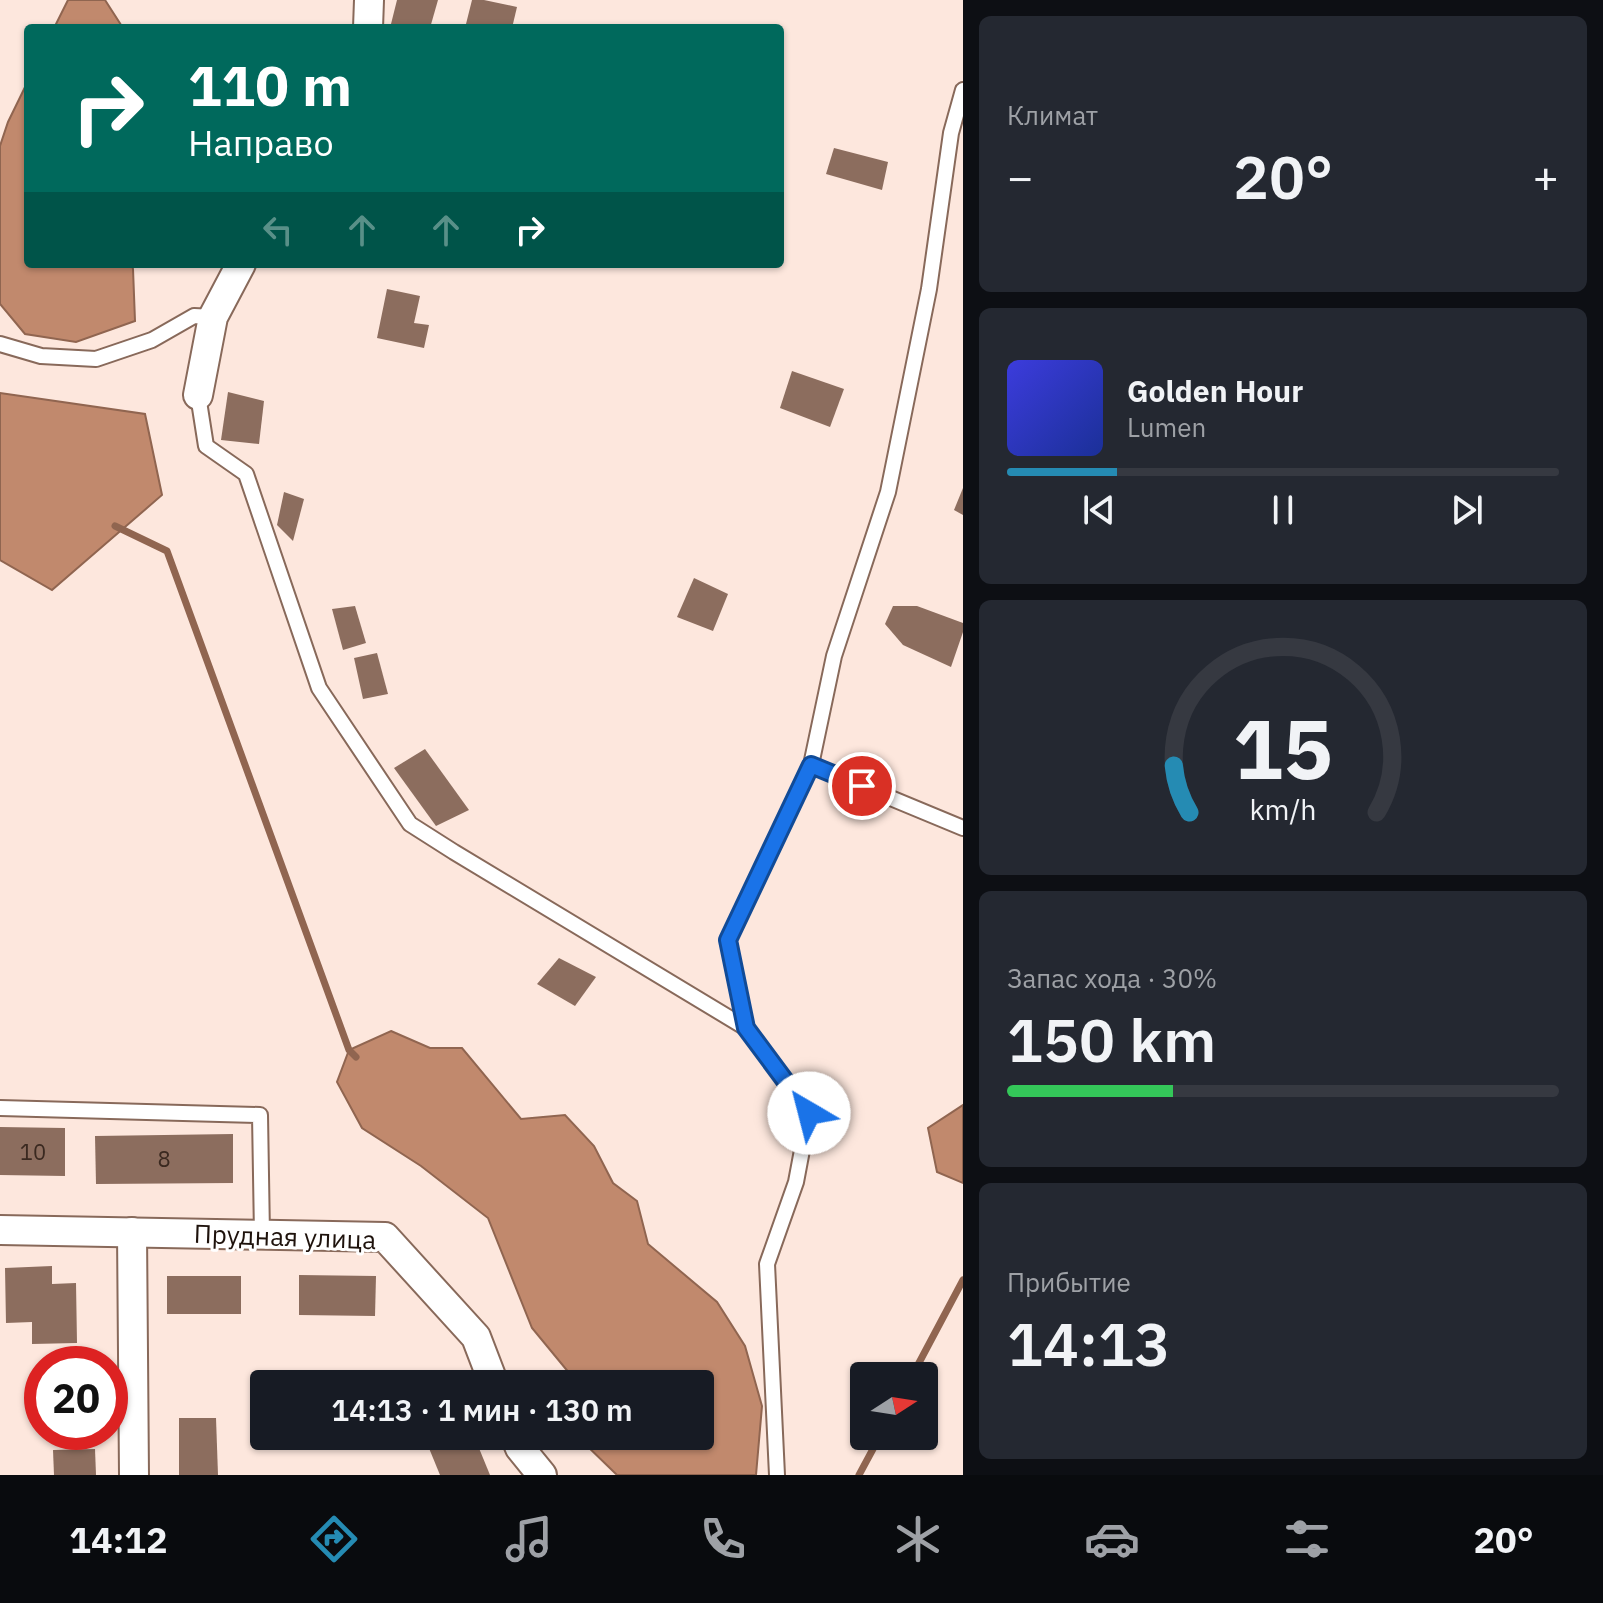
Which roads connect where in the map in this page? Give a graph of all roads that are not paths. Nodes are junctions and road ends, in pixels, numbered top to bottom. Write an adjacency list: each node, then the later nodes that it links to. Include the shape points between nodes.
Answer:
1 (369, 0): 2 (street)
2 (368, 24)
3 (963, 90): 8 (lane, via 888,492 834,656)
4 (239, 268): 5 (street)
5 (213, 317): 6 (lane, via 194,316 152,340 96,359 41,356); 7 (street)
6 (0, 344)
7 (198, 395): 10 (lane, via 206,446 246,474 319,688 410,824)
8 (811, 765): 9 (lane); 10 (lane, via 728,940)
9 (963, 828)
10 (746, 1028): 19 (lane, via 809,1113 796,1182 767,1264)
11 (0, 1108): 14 (lane, via 260,1115)
12 (0, 1230): 13 (street, Прудная улица)
13 (132, 1232): 14 (street, Прудная улица); 17 (street)
14 (262, 1235): 15 (street, Прудная улица, via 385,1237 476,1337)
15 (489, 1370)
16 (522, 1450): 18 (street)
17 (134, 1475)
18 (542, 1475)
19 (777, 1475)

